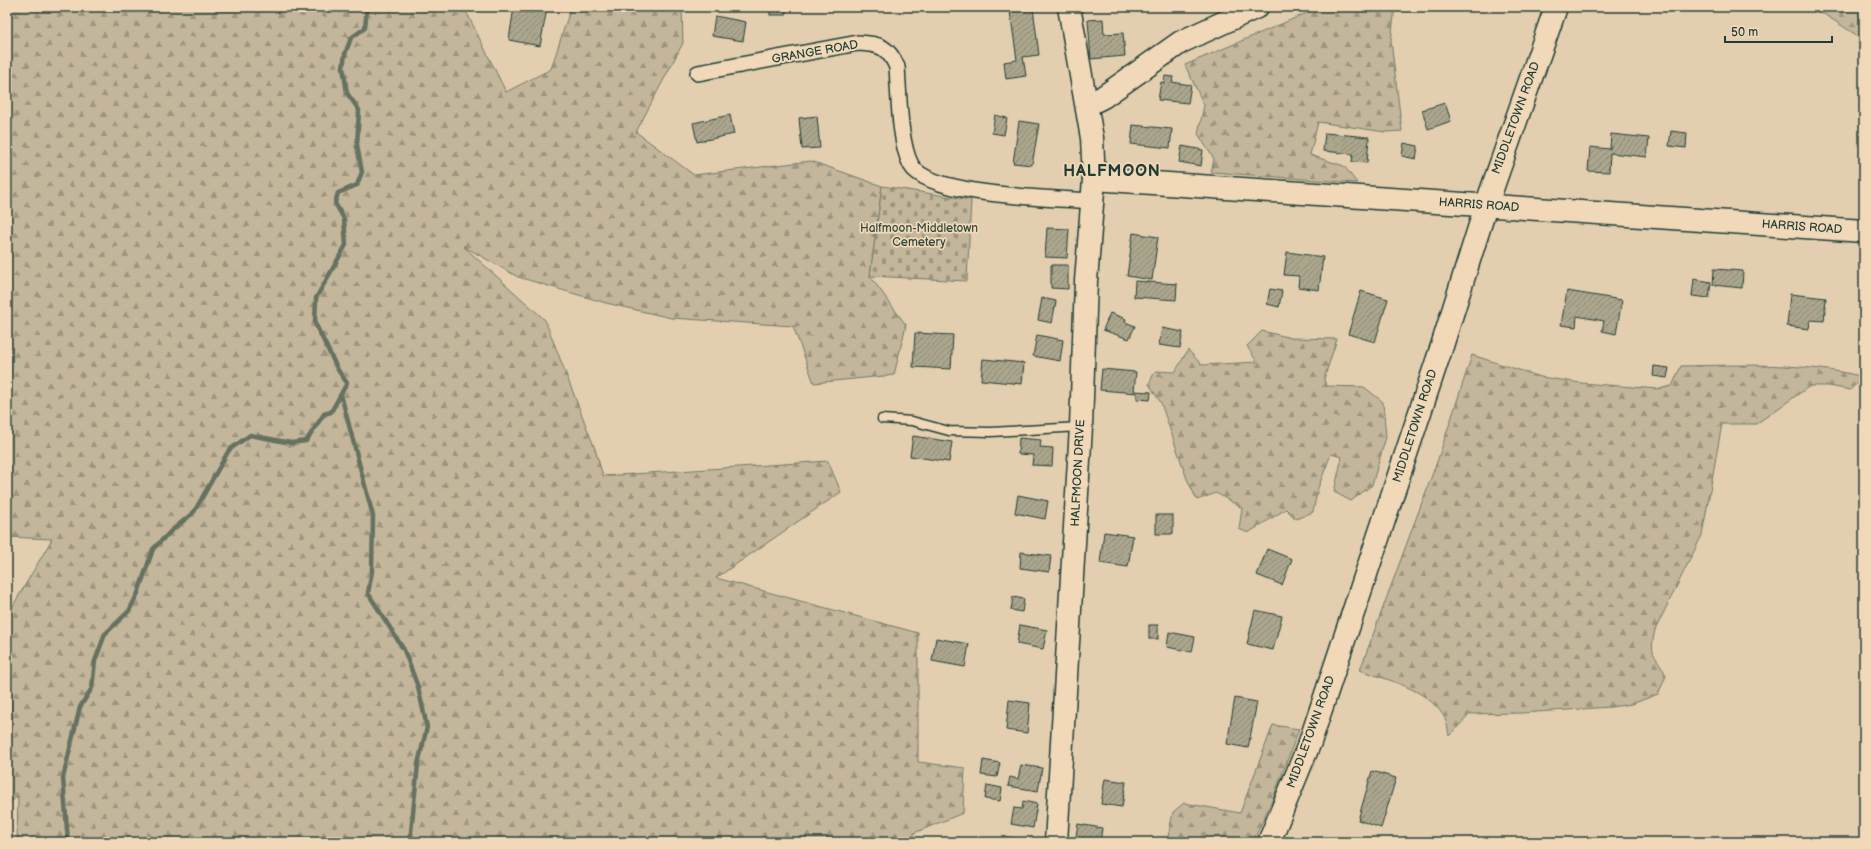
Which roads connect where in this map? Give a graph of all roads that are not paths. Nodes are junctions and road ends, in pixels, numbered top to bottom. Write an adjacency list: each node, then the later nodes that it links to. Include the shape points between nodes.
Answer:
1 (1069, 7): 5 (street, HALFMOON DRIVE)
2 (1257, 7): 5 (street, via 1181,42 1103,97)
3 (1556, 7): 8 (street, MIDDLETOWN ROAD)
4 (698, 73): 7 (street, GRANGE ROAD, via 858,43 873,44 886,49 897,67 903,139 912,167 920,176 952,188)
5 (1087, 105): 6 (street, HALFMOON DRIVE)
6 (1094, 179): 7 (street, HALFMOON DRIVE); 8 (street, HARRIS ROAD)
7 (1092, 201): 11 (street, HALFMOON DRIVE, via 1086,281)
8 (1486, 206): 9 (street, HARRIS ROAD); 13 (street, MIDDLETOWN ROAD, via 1310,742)
9 (1864, 231)
10 (882, 419): 11 (lane, via 912,421 949,432)
11 (1081, 427): 12 (street, HALFMOON DRIVE)
12 (1056, 842)
13 (1269, 842)

